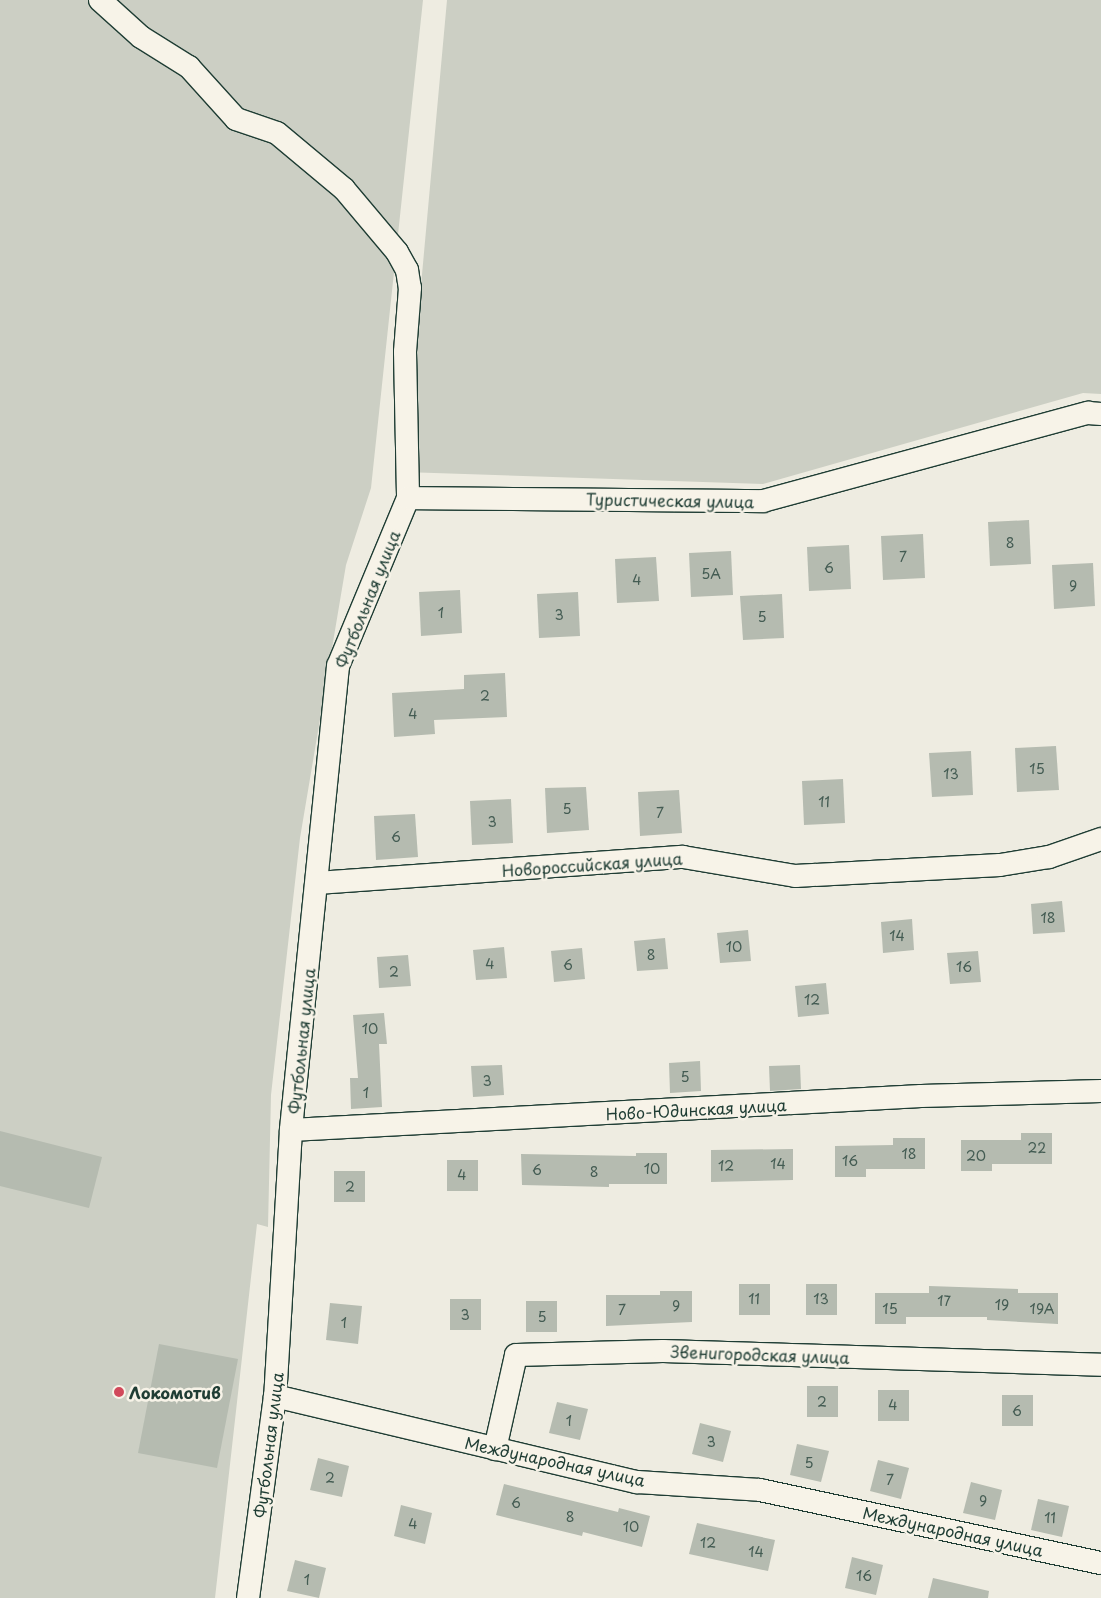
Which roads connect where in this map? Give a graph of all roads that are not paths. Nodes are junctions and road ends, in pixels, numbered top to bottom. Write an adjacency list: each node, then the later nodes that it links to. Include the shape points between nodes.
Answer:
1 (100, 0): 3 (street, via 141,37 189,67 236,119 277,133 344,189 397,252 407,270 410,288 405,352)
2 (1101, 414): 3 (street, Туристическая улица, via 1088,413 763,501)
3 (408, 498): 5 (street, Футбольная улица, via 338,666)
4 (1101, 839): 5 (street, Новороссийская улица, via 1049,857 1000,865 795,876 683,857)
5 (318, 883): 7 (street, Футбольная улица)
6 (1101, 1091): 7 (street, Ново-Юдинская улица, via 921,1096)
7 (291, 1130): 9 (street, Футбольная улица)
8 (1101, 1365): 10 (street, Звенигородская улица, via 663,1351 516,1355)
9 (275, 1396): 10 (street, Международная улица); 12 (street, Футбольная улица)
10 (495, 1449): 11 (street, Международная улица, via 636,1482 760,1490)
11 (1101, 1563)
12 (248, 1598)

